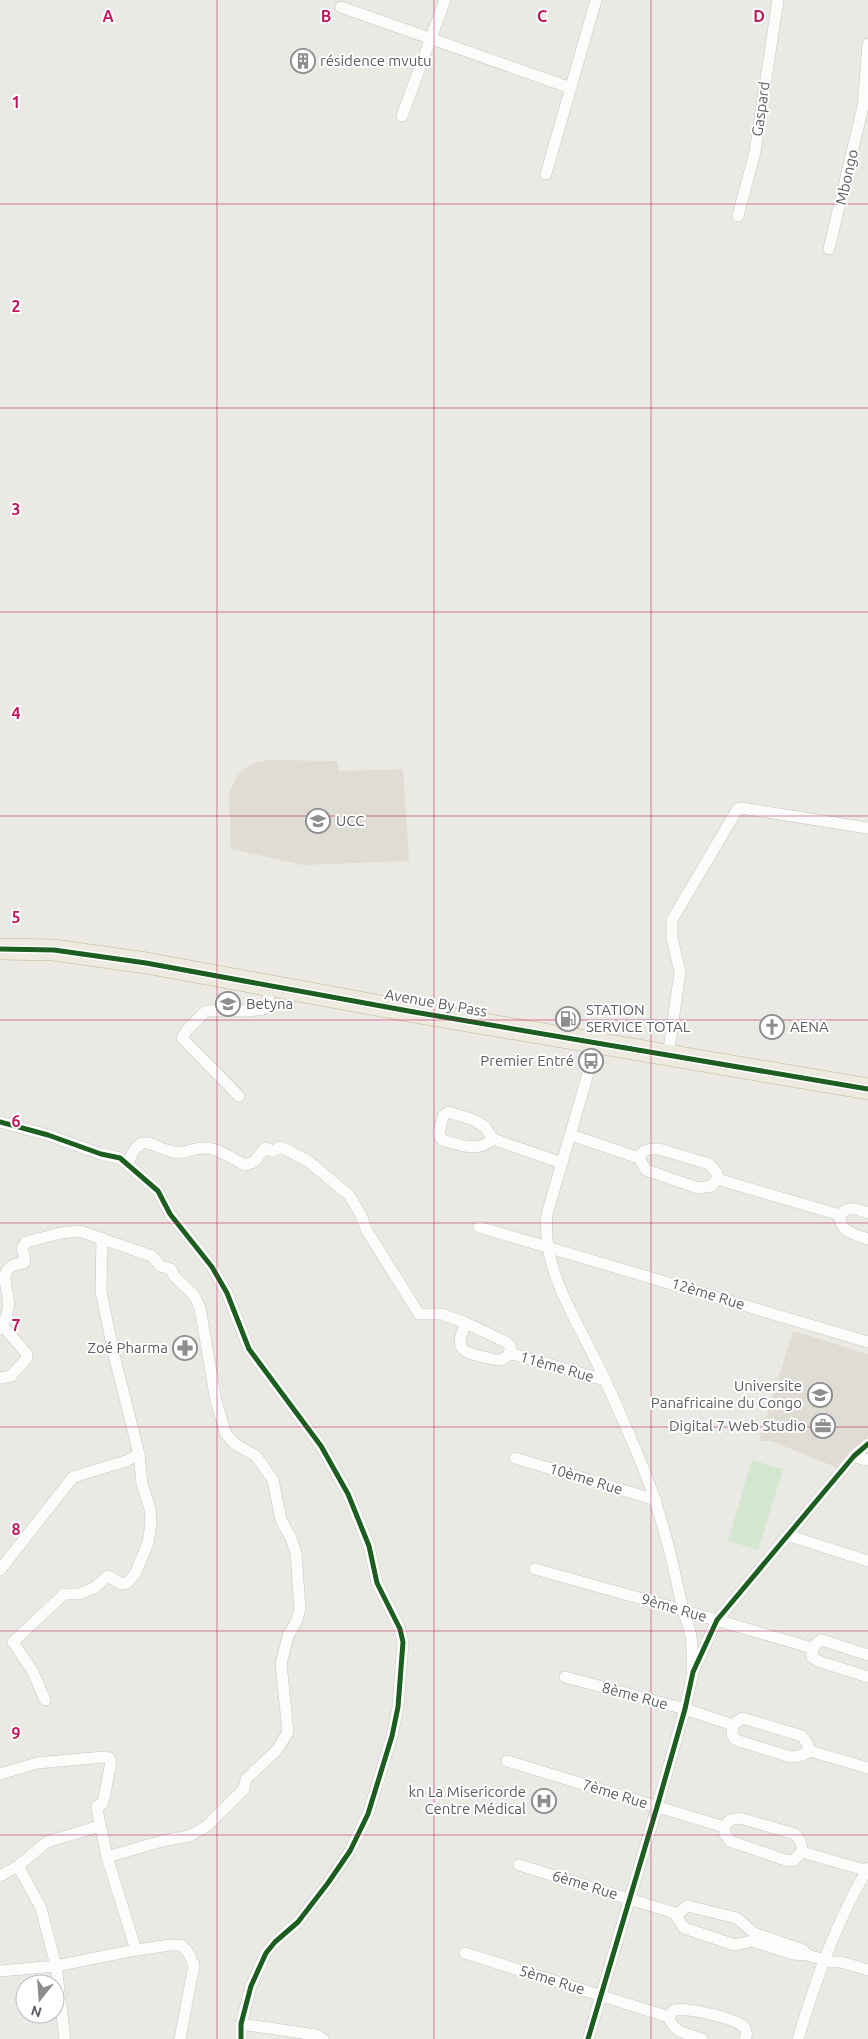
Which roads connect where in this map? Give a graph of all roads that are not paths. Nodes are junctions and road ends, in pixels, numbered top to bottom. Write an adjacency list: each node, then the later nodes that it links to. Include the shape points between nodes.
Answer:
1 (445, 0): 5 (street)
2 (596, 0): 7 (street)
3 (778, 0): 10 (street, Gaspard, via 755,152)
4 (341, 7): 5 (street)
5 (430, 38): 7 (street); 8 (street)
6 (868, 44): 11 (street, Mbongo, via 863,106)
7 (571, 88): 9 (street)
8 (402, 116)
9 (546, 174)
10 (738, 216)
11 (829, 249)
12 (868, 828): 16 (street, via 741,808 736,810 672,920 672,938 680,972)
13 (0, 949): 14 (highway, Avenue By Pass, via 95,955)
14 (273, 986): 15 (highway, Avenue By Pass); 18 (street, via 264,1009 206,1011 182,1038)
15 (597, 1043): 16 (highway, Avenue By Pass); 20 (street)
16 (668, 1056): 17 (highway, Avenue By Pass)
17 (868, 1090)
18 (239, 1096)
19 (0, 1122): 23 (street)
20 (571, 1135): 22 (street); 24 (street)
21 (493, 1139): 21 (street, via 485,1127 474,1120 448,1112 443,1116 439,1134 442,1140 468,1147 487,1144); 24 (street)
22 (639, 1158): 25 (street, via 646,1170 698,1188 712,1186); 25 (street, via 644,1151 659,1149 709,1164 717,1173)
23 (128, 1163): 32 (street, via 133,1150 144,1143 173,1152 212,1149 244,1165 254,1162 265,1148 273,1151 281,1147 308,1161 348,1195 418,1314 442,1314); 82 (street, via 158,1191 170,1214 212,1267 228,1293 249,1349 320,1446 348,1494 369,1546 377,1584 400,1629 403,1642 398,1707 368,1814 328,1883 298,1922 266,1953 251,1986)
24 (562, 1163): 31 (street, via 547,1214 545,1231)
25 (717, 1180): 27 (street)
26 (868, 1213): 27 (street, via 852,1208)
27 (840, 1215): 30 (street, via 846,1231)
28 (479, 1227): 31 (street, 12ème Rue)
29 (102, 1238): 33 (street, via 79,1231 23,1244 24,1263 4,1271 9,1299); 39 (street, via 101,1291); 65 (street, via 152,1256 160,1266 172,1269 174,1276 194,1295 200,1308 216,1401 226,1434 235,1444 256,1456 273,1480 281,1520 296,1553 300,1596 297,1620 282,1651 288,1732 277,1750 246,1779 244,1789 218,1816 198,1832)
30 (868, 1239)
31 (548, 1247): 34 (street, 12ème Rue); 37 (street, via 560,1286)
32 (466, 1323): 35 (street, via 506,1342 511,1347); 35 (street, via 459,1341 465,1353 495,1360 502,1360)
33 (2, 1327): 36 (street, via 27,1354 27,1358 11,1376)
34 (868, 1342)
35 (509, 1353): 37 (street, 11ème Rue)
36 (0, 1378)
37 (605, 1380): 42 (street)
38 (868, 1444): 41 (street)
39 (139, 1454): 46 (street, via 73,1477); 54 (street, via 151,1523 148,1543 135,1574 127,1583 121,1584 108,1576 94,1588 79,1594 64,1594 13,1642 32,1670)
40 (515, 1458): 42 (street, 10ème Rue)
41 (864, 1459): 43 (street)
42 (656, 1500): 47 (street)
43 (790, 1536): 44 (street); 48 (street)
44 (868, 1561)
45 (534, 1569): 47 (street, 9ème Rue)
46 (0, 1570)
47 (682, 1610): 48 (street, 9ème Rue); 51 (street, via 690,1632)
48 (718, 1620): 49 (street, 9ème Rue); 51 (street)
49 (812, 1648): 50 (street, via 822,1640); 53 (street, via 812,1657 818,1661)
50 (868, 1655)
51 (693, 1672): 55 (street)
52 (565, 1677): 55 (street, 8ème Rue)
53 (868, 1677)
54 (45, 1700)
55 (685, 1709): 56 (street, 8ème Rue); 61 (street)
56 (733, 1726): 57 (street, via 742,1718 802,1736); 57 (street, via 732,1735 736,1740 791,1757)
57 (810, 1751): 59 (street)
58 (507, 1761): 61 (street, 7ème Rue)
59 (868, 1768)
60 (0, 1774): 62 (street, via 38,1763 109,1758 104,1799 97,1806)
61 (657, 1807): 63 (street, 7ème Rue); 70 (street)
62 (100, 1826): 65 (street); 67 (street, via 47,1842)
63 (724, 1827): 64 (street, via 730,1841 788,1861); 64 (street, via 730,1820 739,1818 794,1834 801,1842)
64 (802, 1852): 68 (street)
65 (108, 1857): 73 (street)
66 (519, 1865): 70 (street, 6ème Rue)
67 (18, 1866): 69 (street); 76 (street, via 41,1908)
68 (867, 1870): 75 (street, via 850,1900)
69 (0, 1876)
70 (629, 1899): 71 (street, 6ème Rue); 80 (street)
71 (678, 1914): 72 (street, via 687,1906 737,1918); 72 (street, via 676,1916 684,1928 735,1945)
72 (753, 1937): 75 (street, via 793,1954)
73 (136, 1950): 76 (street); 84 (street, via 181,1945 188,1952 194,1965)
74 (465, 1953): 80 (street, 5ème Rue)
75 (827, 1961): 77 (street); 79 (street, via 837,1968); 90 (street)
76 (56, 1966): 78 (street); 83 (street)
77 (868, 1970)
78 (0, 1971)
79 (868, 1977)
80 (601, 1996): 81 (street, 5ème Rue); 87 (street)
81 (669, 2016): 88 (street, via 675,2029); 89 (street, via 674,2010 686,2009 734,2021 744,2026)
82 (241, 2024): 85 (street); 86 (street, via 316,2035)
83 (66, 2039)
84 (180, 2039)
85 (241, 2039)
86 (323, 2039)
87 (588, 2039)
88 (702, 2039)
89 (747, 2039)
90 (798, 2039)

